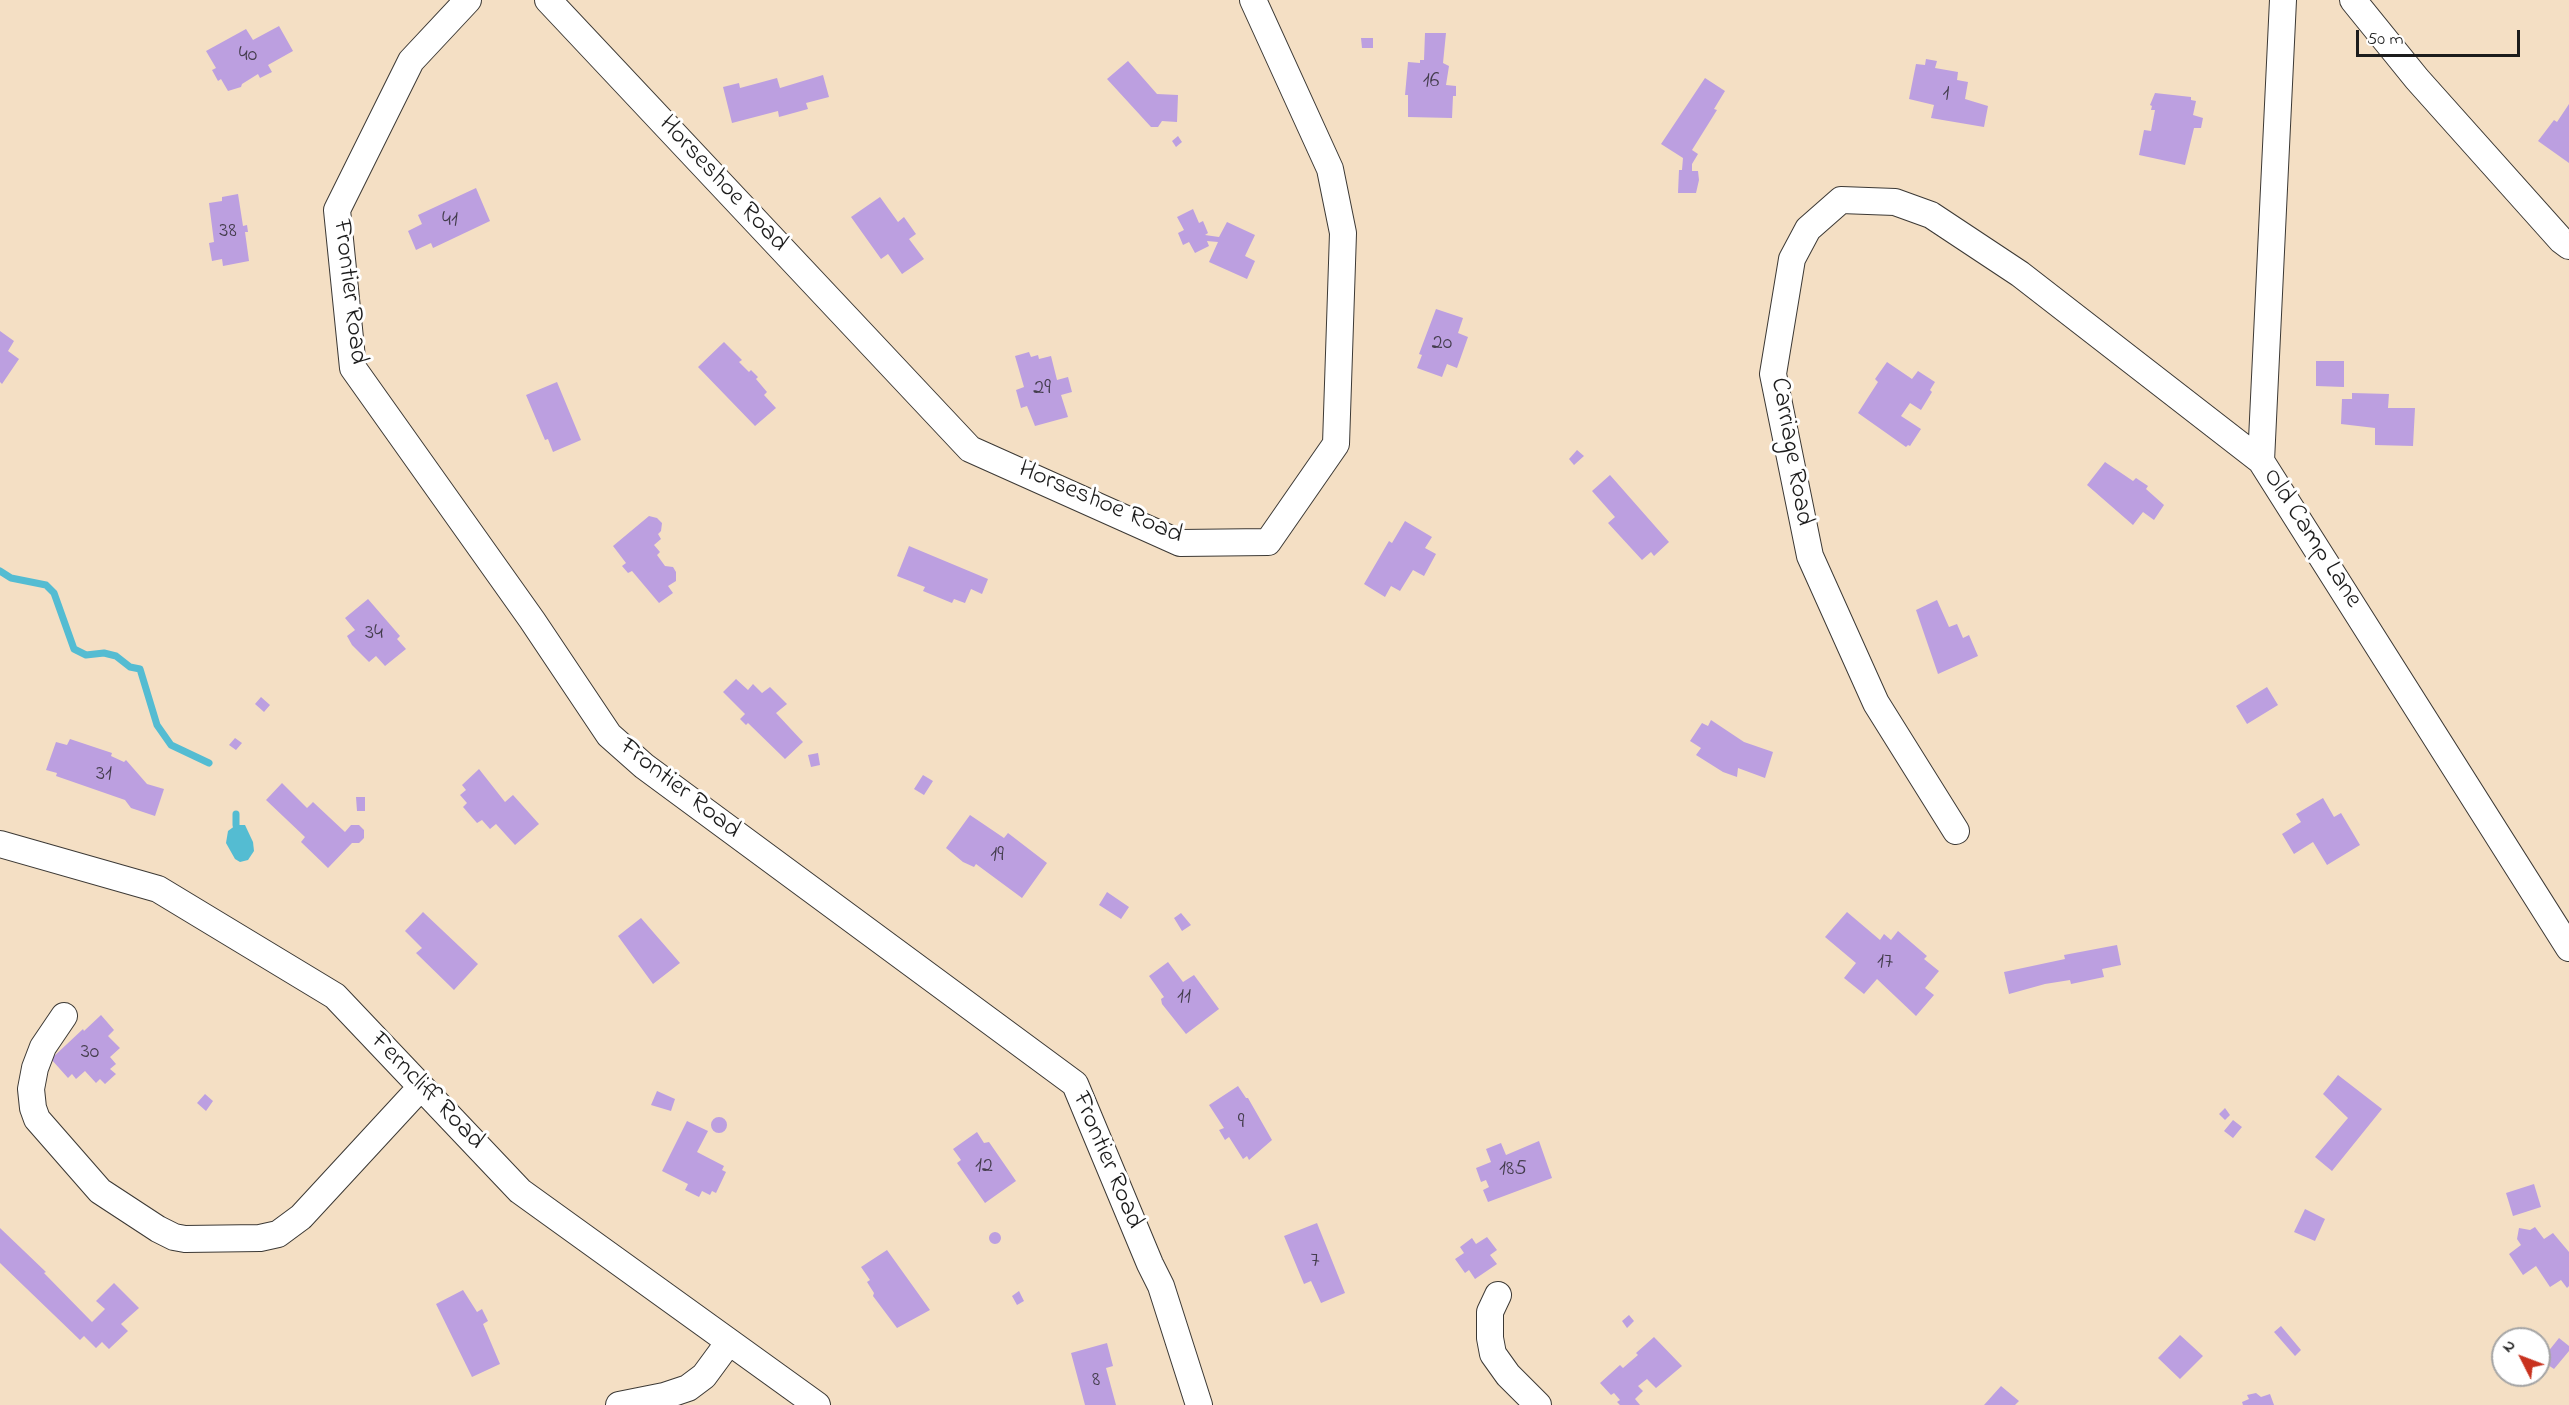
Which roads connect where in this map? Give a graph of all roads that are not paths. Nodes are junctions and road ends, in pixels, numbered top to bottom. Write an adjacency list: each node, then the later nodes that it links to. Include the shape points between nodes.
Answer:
1 (468, 0): 17 (street, Frontier Road, via 411,61 337,210 353,368 609,735 644,766 1075,1084 1161,1286)
2 (548, 0): 3 (street, Horseshoe Road, via 970,449 1180,543 1191,543 1268,542 1336,444 1343,234 1330,169)
3 (1253, 0)
4 (2283, 0): 7 (street, Old Camp Lane)
5 (2353, 0): 6 (street, via 2424,87)
6 (2569, 246)
7 (2261, 461): 8 (street, Carriage Road, via 2020,274 1931,215 1895,202 1840,200 1808,229 1792,259 1773,374 1810,556 1876,703); 10 (street, Old Camp Lane)
8 (1956, 831)
9 (0, 844): 12 (street, Ferncliff Road, via 158,889 335,996)
10 (2569, 948)
11 (64, 1016): 12 (street, via 47,1040 35,1068 31,1089 37,1119 100,1191 174,1237 260,1238 278,1234 302,1217)
12 (421, 1087): 14 (street, Ferncliff Road, via 520,1191)
13 (1498, 1295): 18 (street, via 1490,1312 1493,1354)
14 (729, 1342): 15 (street, via 704,1376 688,1388); 16 (street, Ferncliff Road)
15 (619, 1405)
16 (817, 1405)
17 (1199, 1405)
18 (1538, 1405)

